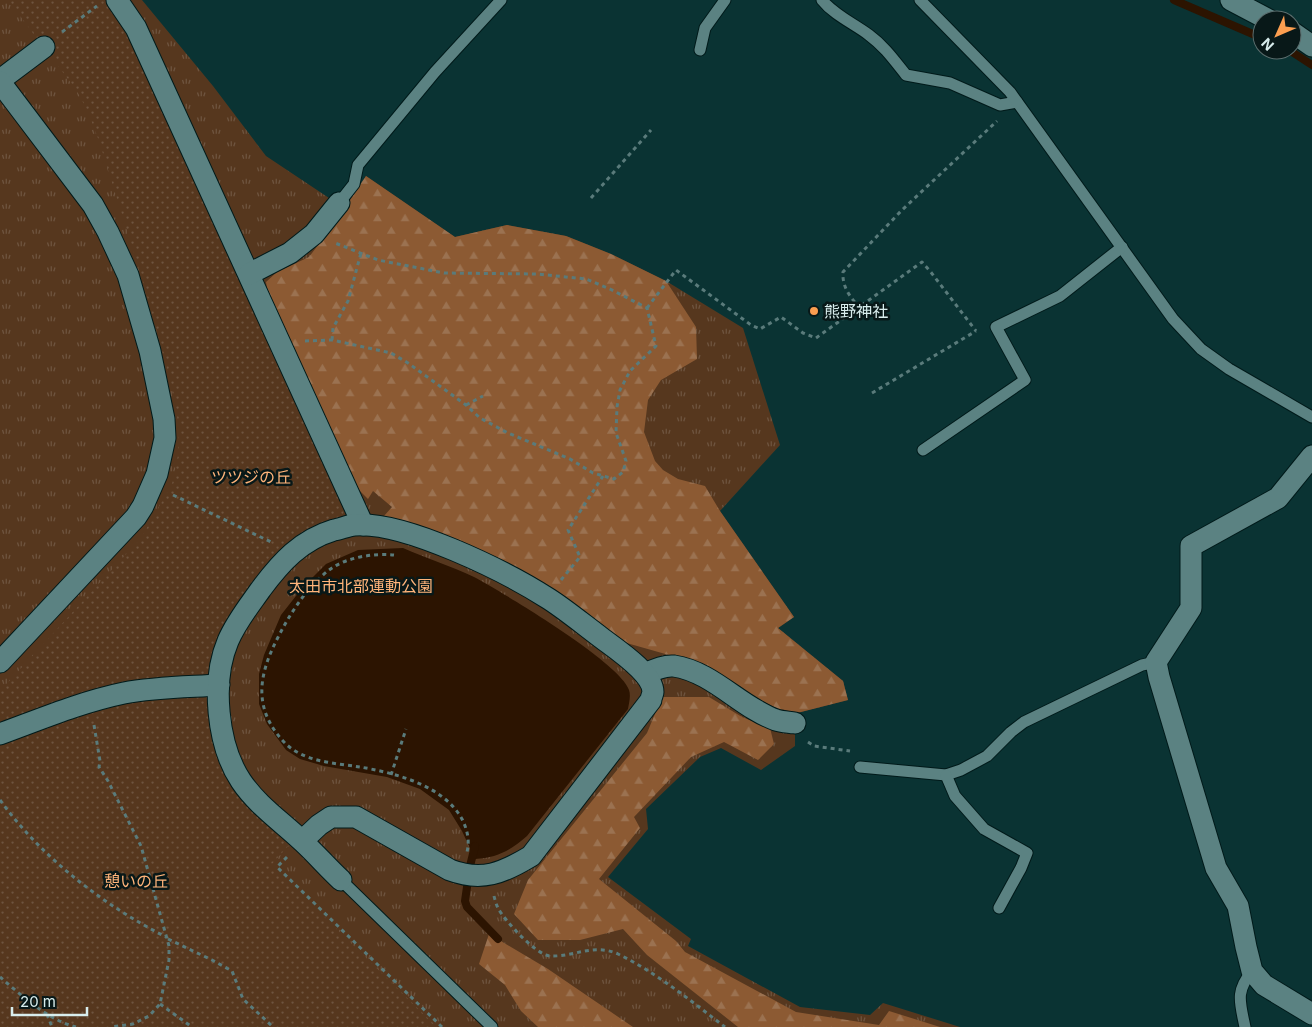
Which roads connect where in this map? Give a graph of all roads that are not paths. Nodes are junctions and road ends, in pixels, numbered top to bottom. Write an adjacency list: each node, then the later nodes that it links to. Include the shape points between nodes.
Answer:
1 (501, 0): 12 (lane, via 358,165 354,184)
2 (724, 0): 9 (lane, via 705,28)
3 (822, 0): 11 (lane, via 888,50 906,75 950,83 1000,105)
4 (920, 0): 11 (lane)
5 (1231, 0): 7 (street)
6 (108, 2): 14 (street, via 136,28)
7 (1252, 11)
8 (44, 46): 10 (street)
9 (700, 50)
10 (0, 81): 19 (street, via 93,205 128,275 150,351 165,438 157,474 136,517)
11 (1017, 102): 13 (lane)
12 (339, 203): 14 (street, via 314,234 290,253)
13 (1122, 248): 15 (lane, via 1173,319 1202,349 1229,369); 16 (lane, via 1060,296 996,327 1025,380)
14 (249, 274): 18 (street)
15 (1312, 417)
16 (923, 450)
17 (1312, 456): 20 (street, via 1278,498 1192,546 1191,608)
18 (363, 525): 21 (street, via 398,530 482,562 546,598 626,656); 22 (street, via 324,533 290,554 242,616 228,640 220,662)
19 (0, 662)
20 (1156, 662): 26 (lane, via 1142,665 1024,722 987,756); 30 (street, via 1216,868 1238,906)
21 (645, 674): 23 (street, via 673,666 701,675 756,710 776,720); 27 (street, via 653,691 651,700 530,856 502,872 477,876 450,870 356,817 331,817)
22 (219, 685): 24 (street, via 125,693); 27 (street, via 220,719 232,766 254,798)
23 (795, 723)
24 (0, 734)
25 (860, 767): 26 (lane)
26 (946, 775): 29 (lane, via 955,796 984,830 1027,853)
27 (302, 841): 28 (street)
28 (341, 880): 32 (lane)
29 (999, 908)
30 (1252, 971): 31 (street, via 1264,986); 33 (lane, via 1240,992)
31 (1312, 1014)
32 (492, 1027)
33 (1245, 1027)

